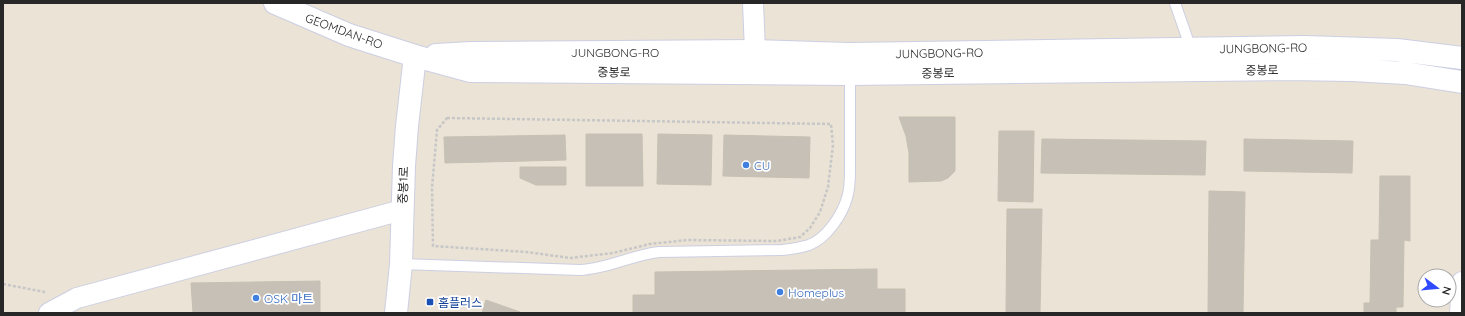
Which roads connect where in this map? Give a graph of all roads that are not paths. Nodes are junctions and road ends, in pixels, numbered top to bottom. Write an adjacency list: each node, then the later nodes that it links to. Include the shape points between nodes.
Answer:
1 (275, 3): 6 (street, GEOMDAN-RO, via 349,34)
2 (753, 3): 5 (street)
3 (1174, 3): 4 (lane)
4 (1191, 48): 7 (street, JUNGBONG-RO, via 1352,48 1397,50); 8 (street, JUNGBONG-RO)
5 (755, 51): 6 (street, JUNGBONG-RO, via 471,53); 8 (street, JUNGBONG-RO)
6 (415, 56): 8 (street, 중봉로, via 470,70); 10 (street, 중봉1로, via 407,126)
7 (1462, 58)
8 (849, 64): 9 (street, 중봉로, via 1352,70 1405,73); 11 (lane, via 850,186 840,214 831,227 811,244 782,250 647,253 590,270)
9 (1462, 82)
10 (402, 210): 11 (street, 중봉1로); 13 (street, via 77,298)
11 (401, 264): 14 (street, 중봉1로)
12 (1462, 282): 15 (street)
13 (49, 313)
14 (396, 313)
15 (1460, 313)

